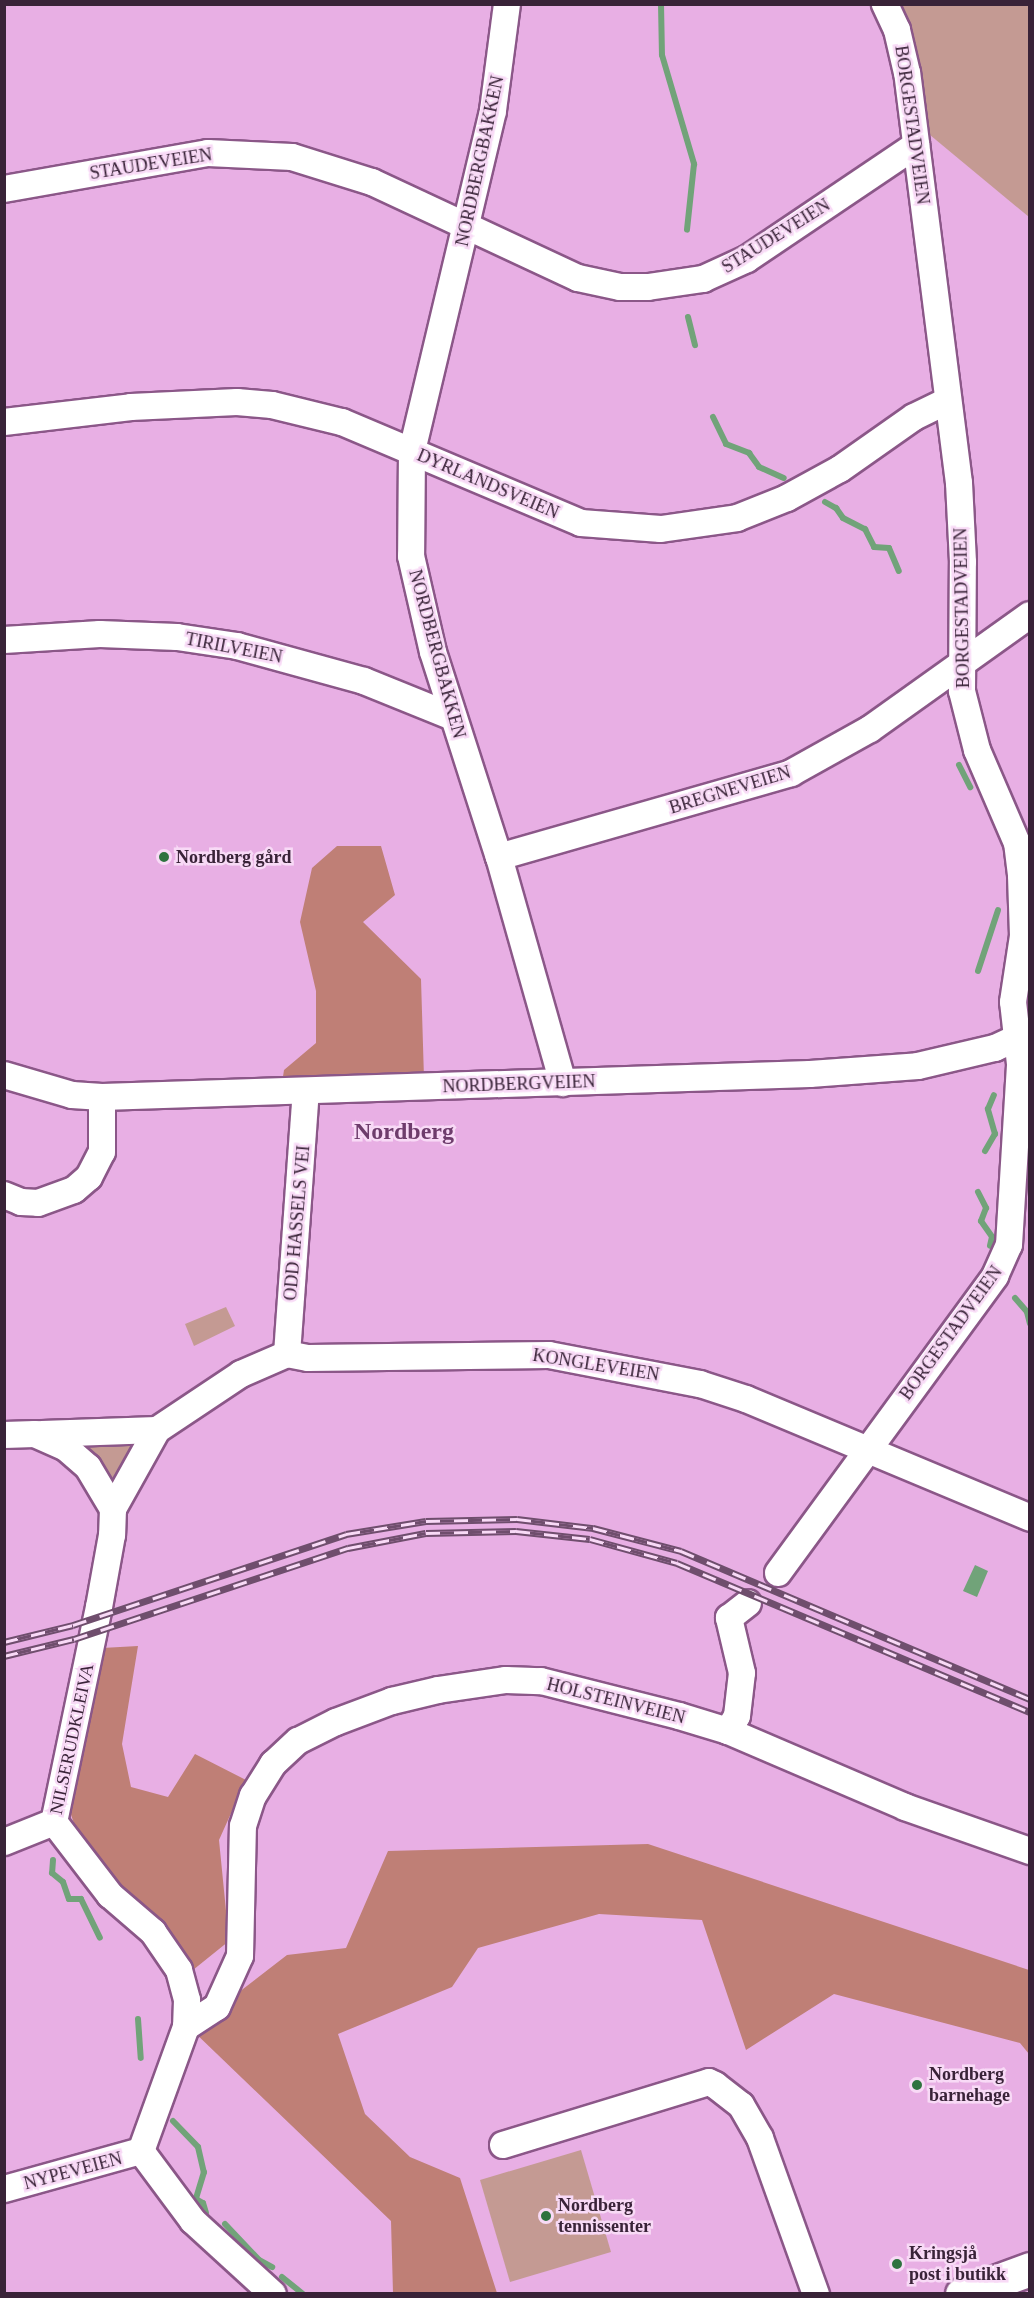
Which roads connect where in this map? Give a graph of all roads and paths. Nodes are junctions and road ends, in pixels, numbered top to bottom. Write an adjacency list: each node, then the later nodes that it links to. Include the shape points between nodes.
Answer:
1 (507, 4): 5 (street, NORDBERGBAKKEN, via 500,74)
2 (885, 4): 3 (street, BORGESTADVEIEN, via 902,48)
3 (916, 145): 5 (street, STAUDEVEIEN, via 747,259 703,279 674,285 648,288 597,284 556,270); 6 (street, BORGESTADVEIEN)
4 (4, 189): 5 (street, STAUDEVEIEN, via 174,157 268,154 319,164 372,182)
5 (466, 228): 8 (street, NORDBERGBAKKEN)
6 (947, 401): 8 (street, DYRLANDSVEIEN, via 914,417 840,469 788,498 737,518 670,529 580,523); 11 (street, BORGESTADVEIEN, via 962,524)
7 (4, 422): 8 (street, DYRLANDSVEIEN, via 131,407 237,402 311,412)
8 (412, 451): 12 (street, NORDBERGBAKKEN, via 411,556)
9 (1029, 615): 11 (street, BREGNEVEIEN)
10 (4, 640): 12 (street, TIRILVEIEN, via 100,634 177,637 237,645 364,681)
11 (961, 666): 13 (street, BREGNEVEIEN, via 870,729 791,773); 14 (street, BORGESTADVEIEN, via 968,722 1017,843 1023,936 1013,1002)
12 (453, 717): 13 (street, NORDBERGBAKKEN)
13 (498, 857): 16 (street, NORDBERGBAKKEN)
14 (1023, 1035): 16 (street, NORDBERGVEIEN, via 950,1059 869,1071); 24 (street, BORGESTADVEIEN, via 1007,1254 966,1317)
15 (4, 1075): 18 (street, NORDBERGVEIEN, via 72,1095)
16 (563, 1083): 17 (street, NORDBERGVEIEN)
17 (306, 1092): 18 (street, NORDBERGVEIEN); 20 (street, ODD HASSELS VEI)
18 (102, 1097): 19 (street, via 102,1152 89,1177 74,1190 38,1203)
19 (4, 1195)
20 (287, 1354): 21 (street, via 241,1374); 24 (street, KONGLEVEIEN, via 308,1358 500,1353 596,1362 728,1393)
21 (157, 1430): 22 (street); 25 (street)
22 (35, 1434): 23 (street); 25 (street, via 66,1448 88,1467)
23 (4, 1435)
24 (866, 1448): 26 (street, KONGLEVEIEN); 27 (street, BORGESTADVEIEN)
25 (112, 1509): 30 (street, NILSERUDKLEIVA, via 112,1535 99,1607)
26 (1029, 1518)
27 (778, 1574)
28 (748, 1603): 29 (street, via 729,1618 742,1673 737,1716)
29 (728, 1731): 32 (street, HOLSTEINVEIEN, via 905,1807); 33 (street, HOLSTEINVEIEN, via 564,1686 506,1680 392,1701 298,1741 273,1764 253,1796 243,1826 240,1956 231,1982 217,2007)
30 (54, 1822): 31 (street); 33 (street, NILSERUDKLEIVA, via 110,1895 153,1932 168,1952 179,1970 187,2000)
31 (4, 1842)
32 (1029, 1851)
33 (186, 2027): 35 (street, NILSERUDKLEIVA)
34 (503, 2145): 39 (street, via 709,2082 716,2085 741,2105 760,2138)
35 (141, 2151): 36 (street, NYPEVEIEN); 38 (street, via 194,2221)
36 (4, 2189)
37 (1029, 2269): 40 (main road)
38 (273, 2294)
39 (816, 2294)
40 (962, 2294)

